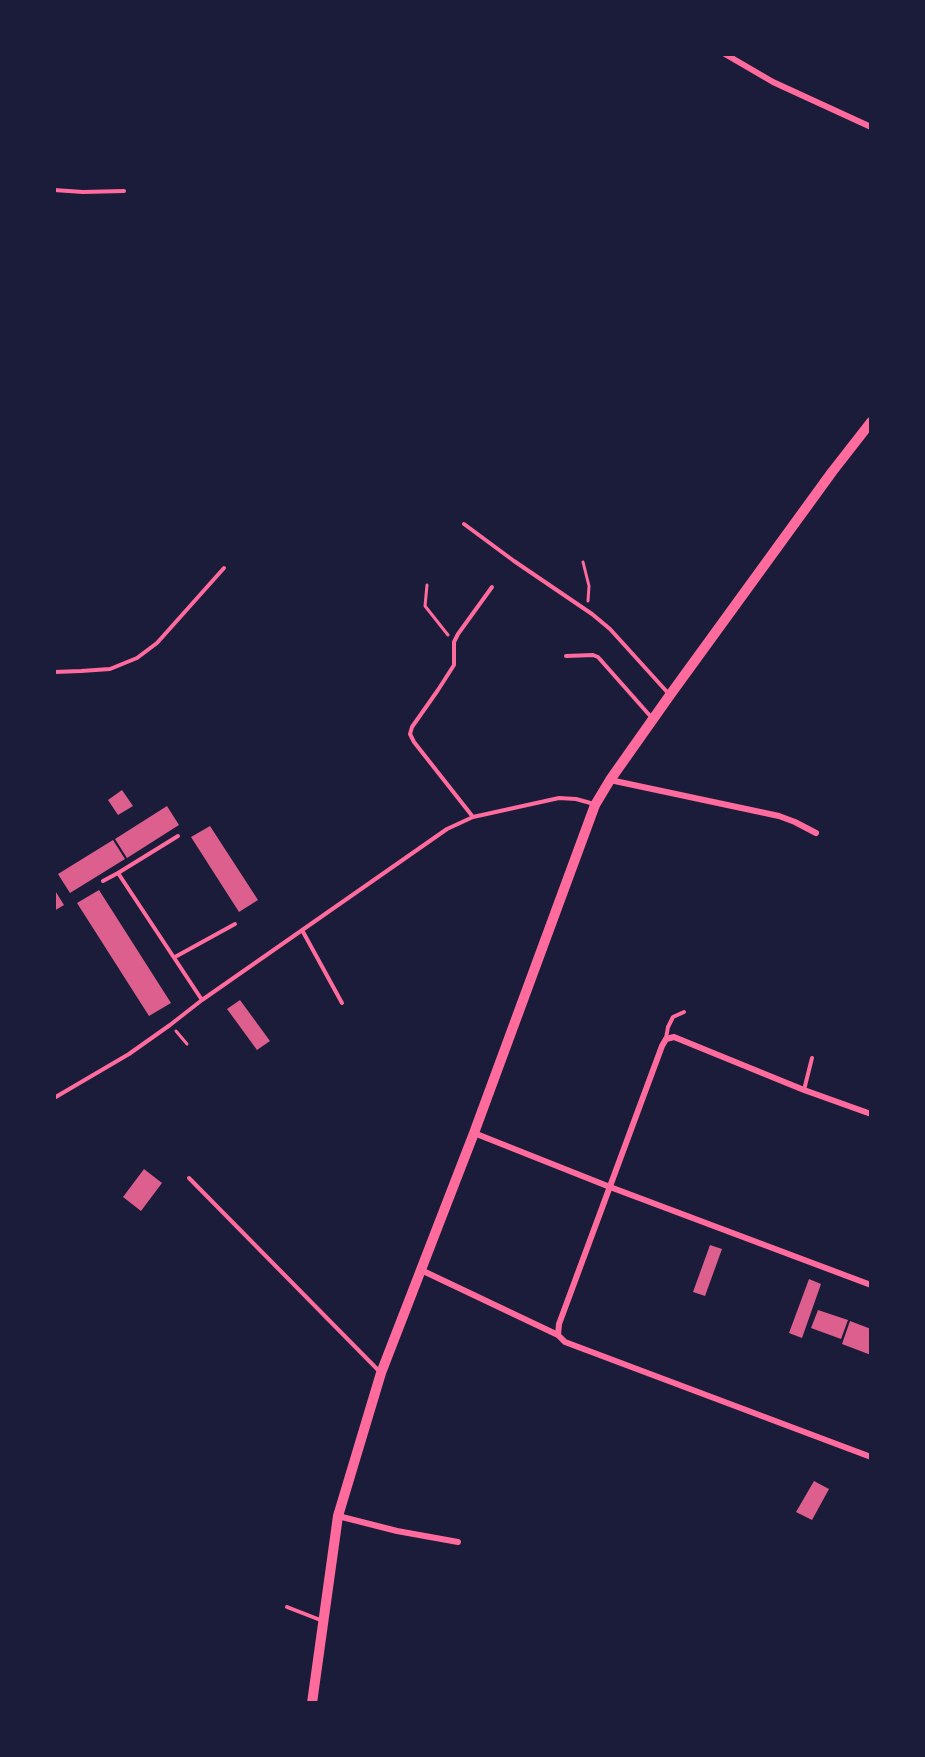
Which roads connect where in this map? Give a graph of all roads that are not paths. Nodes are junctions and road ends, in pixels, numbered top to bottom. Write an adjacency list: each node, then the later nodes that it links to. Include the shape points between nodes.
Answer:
1 (725, 54): 2 (street, via 773,82)
2 (871, 127)
3 (54, 190): 4 (lane)
4 (124, 191)
5 (871, 422): 11 (main road)
6 (464, 524): 11 (lane, via 610,629)
7 (224, 568): 10 (lane, via 157,643 137,658 110,669)
8 (492, 587): 15 (lane, via 458,634 454,665 410,734)
9 (566, 656): 12 (lane, via 598,657)
10 (54, 672)
11 (670, 696): 12 (main road)
12 (653, 719): 13 (main road)
13 (610, 780): 14 (main road); 16 (street, via 779,816)
14 (595, 805): 15 (lane, via 559,798); 31 (main road)
15 (473, 817): 21 (lane, via 447,829)
16 (816, 833)
17 (178, 836): 18 (lane)
18 (118, 873): 19 (lane); 22 (lane)
19 (104, 881)
20 (235, 924): 22 (lane)
21 (302, 930): 23 (lane); 24 (lane)
22 (175, 957): 23 (lane)
23 (202, 1000): 29 (lane, via 129,1054)
24 (342, 1003)
25 (684, 1011): 26 (lane, via 673,1017)
26 (666, 1039): 28 (street, via 674,1037); 33 (street)
27 (812, 1058): 28 (lane)
28 (804, 1090): 30 (street)
29 (54, 1098)
30 (871, 1114)
31 (474, 1133): 33 (street); 34 (main road)
32 (189, 1178): 37 (lane)
33 (610, 1187): 35 (street); 36 (street)
34 (421, 1270): 36 (street); 37 (main road)
35 (871, 1285)
36 (558, 1335): 38 (street, via 565,1342)
37 (381, 1372): 39 (main road)
38 (871, 1457)
39 (338, 1516): 40 (street); 42 (main road)
40 (459, 1542)
41 (287, 1608): 42 (lane)
42 (324, 1621): 43 (main road)
43 (312, 1703)

